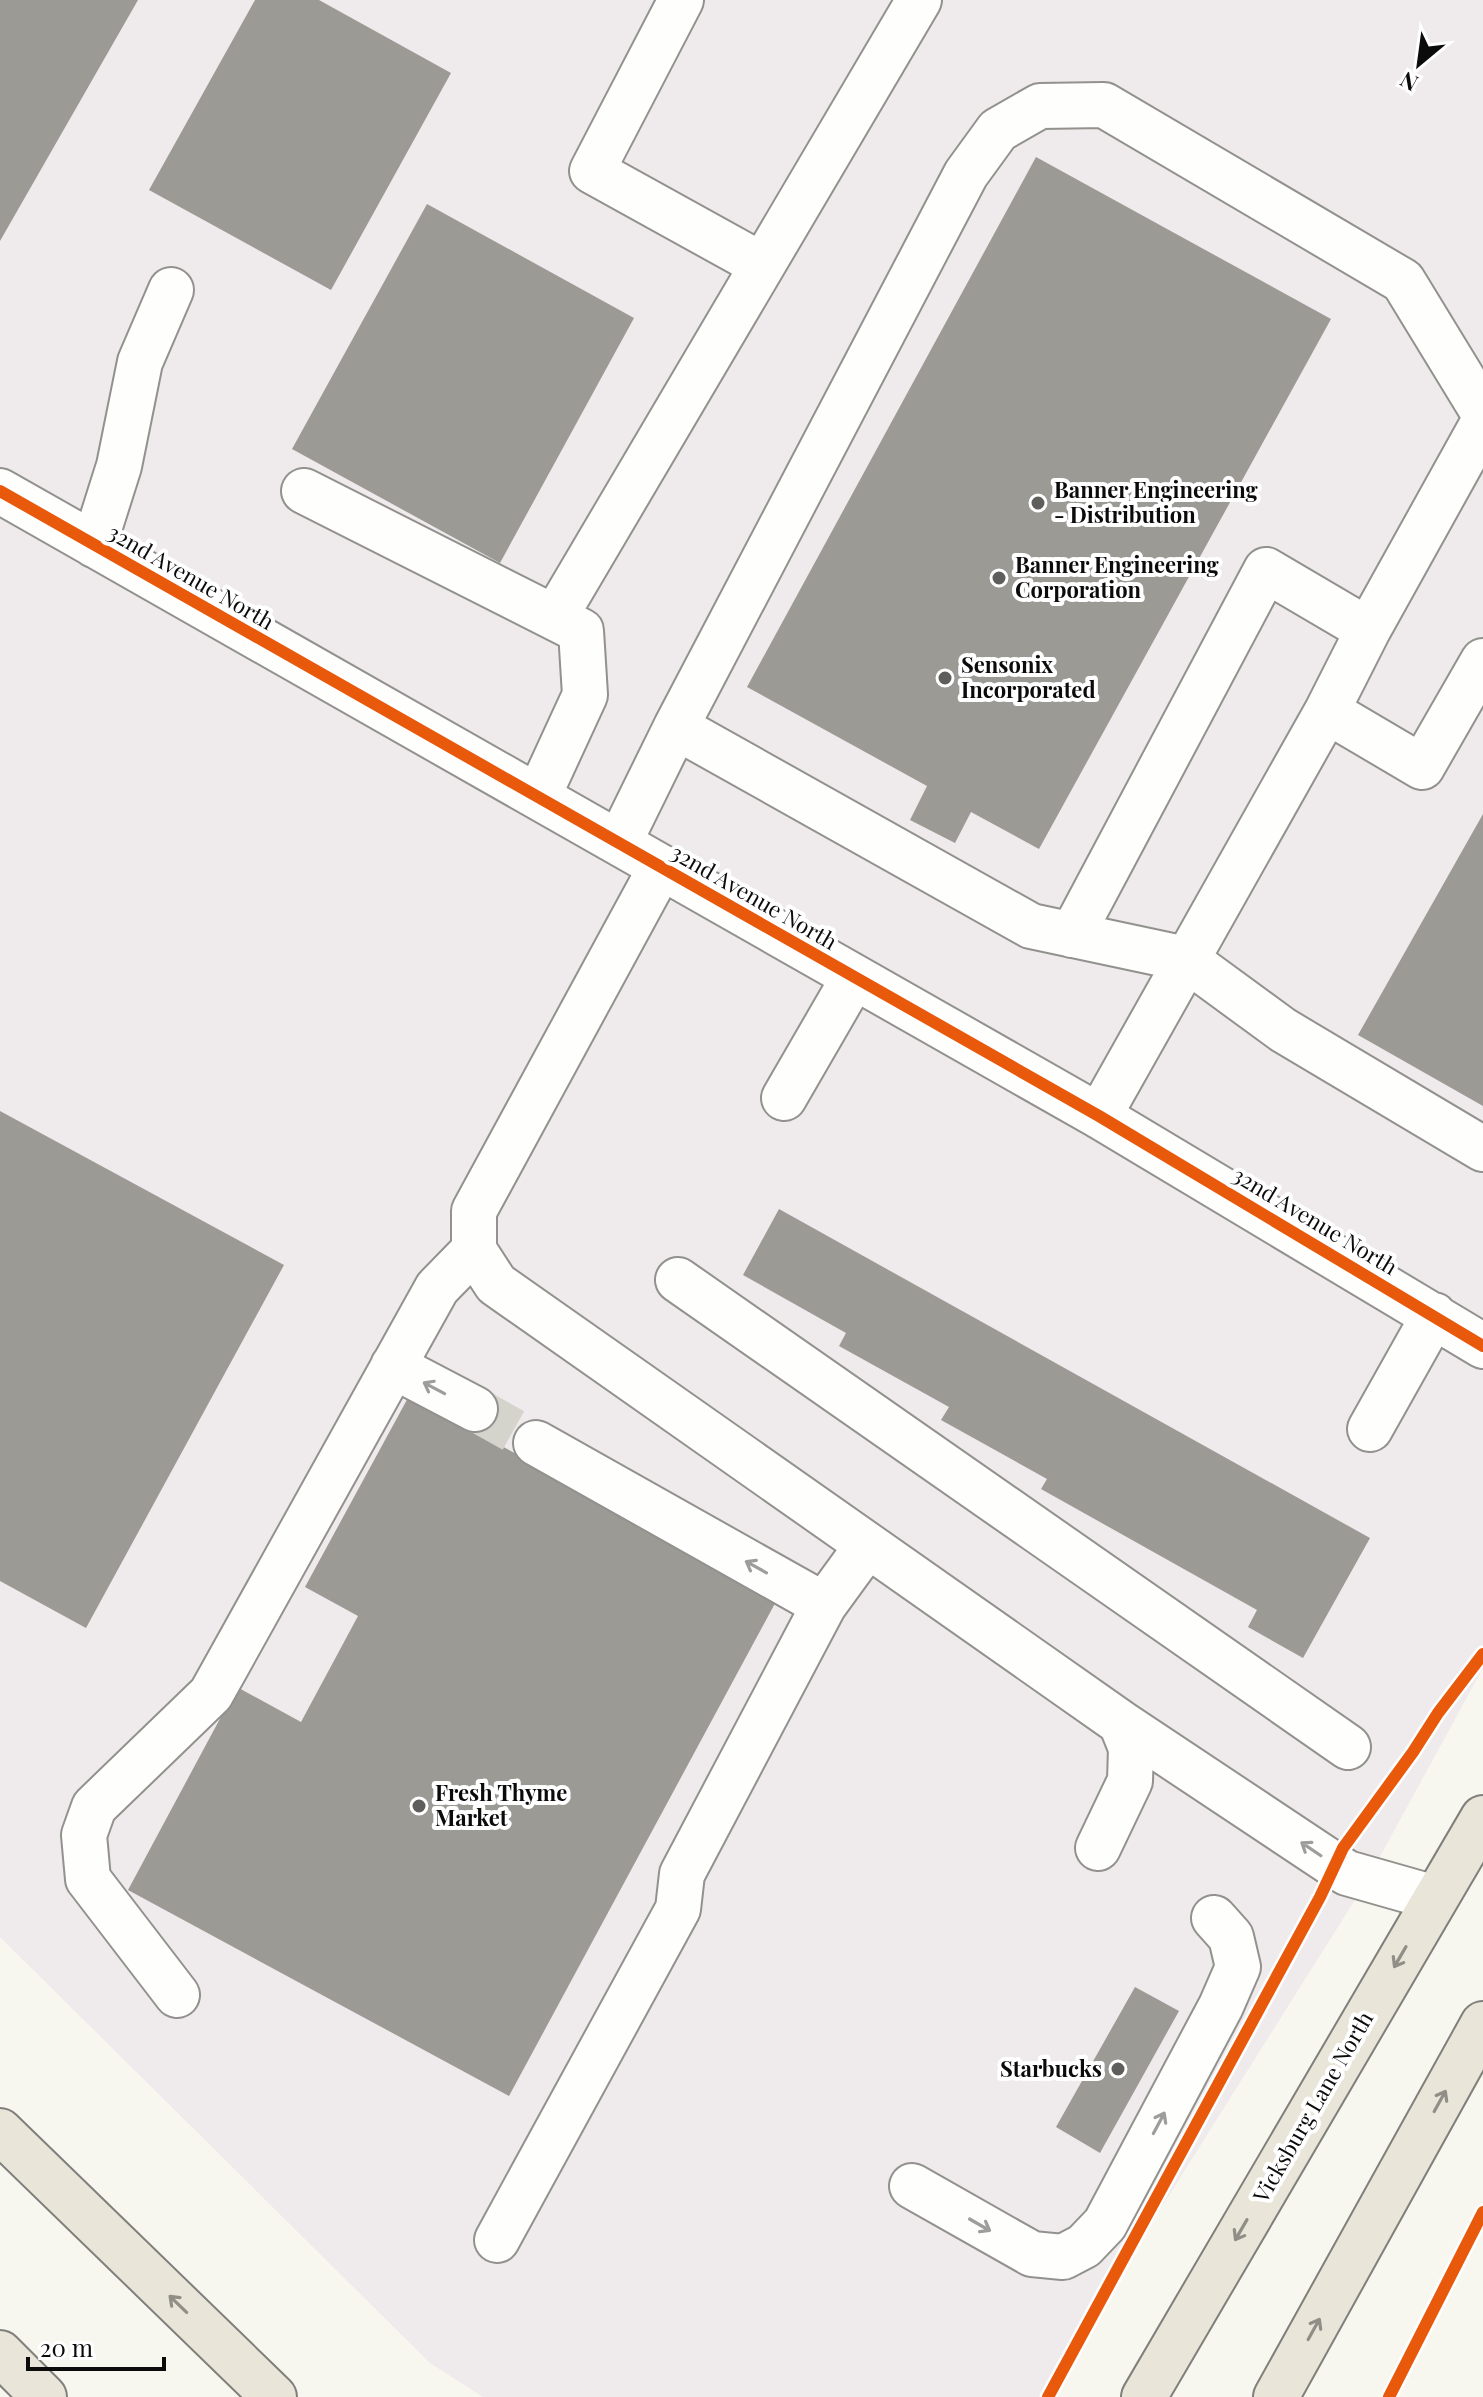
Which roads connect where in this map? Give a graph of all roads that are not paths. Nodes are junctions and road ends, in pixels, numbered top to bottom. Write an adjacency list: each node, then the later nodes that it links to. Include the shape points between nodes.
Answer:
1 (681, 0): 3 (street, via 592,171)
2 (919, 0): 3 (street)
3 (762, 265): 10 (street)
4 (171, 290): 9 (street, via 140,362 119,466)
5 (1483, 412): 14 (street, via 1403,281 1104,105 1040,106 998,130 966,174)
6 (1483, 423): 11 (street)
7 (304, 491): 10 (street)
8 (5, 507): 9 (street, 32nd Avenue North)
9 (94, 545): 15 (street, 32nd Avenue North)
10 (555, 617): 15 (street, via 581,631 585,695)
11 (1368, 630): 13 (street); 18 (street, via 1266,570)
12 (1483, 661): 13 (street, via 1422,767)
13 (1327, 711): 19 (street)
14 (676, 727): 16 (street); 18 (street, via 1031,926)
15 (538, 797): 16 (street, 32nd Avenue North)
16 (619, 843): 17 (street, 32nd Avenue North)
17 (661, 867): 20 (street, 32nd Avenue North); 24 (street, via 474,1211)
18 (1072, 935): 19 (street)
19 (1186, 959): 22 (street); 23 (street, via 1283,1030)
20 (854, 977): 21 (street); 22 (street, 32nd Avenue North)
21 (784, 1098)
22 (1099, 1116): 26 (street, 32nd Avenue North)
23 (1483, 1149)
24 (474, 1250): 28 (street, via 437,1288); 32 (street, via 496,1284)
25 (678, 1280): 35 (street)
26 (1434, 1315): 27 (street, 32nd Avenue North); 30 (street)
27 (1483, 1346)
28 (393, 1366): 29 (street, one-way to 28); 40 (street, via 211,1694 94,1807 84,1835 88,1879)
29 (475, 1409)
30 (1370, 1429)
31 (536, 1443): 33 (street, one-way to 31)
32 (867, 1546): 33 (street); 34 (street)
33 (824, 1605): 44 (street, via 682,1874 678,1909)
34 (1121, 1723): 37 (street, via 1131,1748 1130,1781); 38 (street, one-way to 34, via 1347,1873)
35 (1348, 1747)
36 (1483, 1818): 38 (main road, Vicksburg Lane North)
37 (1098, 1848)
38 (1435, 1898): 48 (main road, Vicksburg Lane North, one-way to 48)
39 (1214, 1918): 43 (street, one-way to 39, via 1032,2254 1063,2257 1084,2246 1105,2224 1238,1967 1231,1937)
40 (177, 1995)
41 (1483, 2024): 49 (main road, one-way to 41)
42 (0, 2131): 47 (main road, one-way to 42)
43 (912, 2186)
44 (497, 2240)
45 (0, 2353): 46 (main road)
46 (44, 2397)
47 (274, 2397)
48 (1144, 2397)
49 (1276, 2397)

